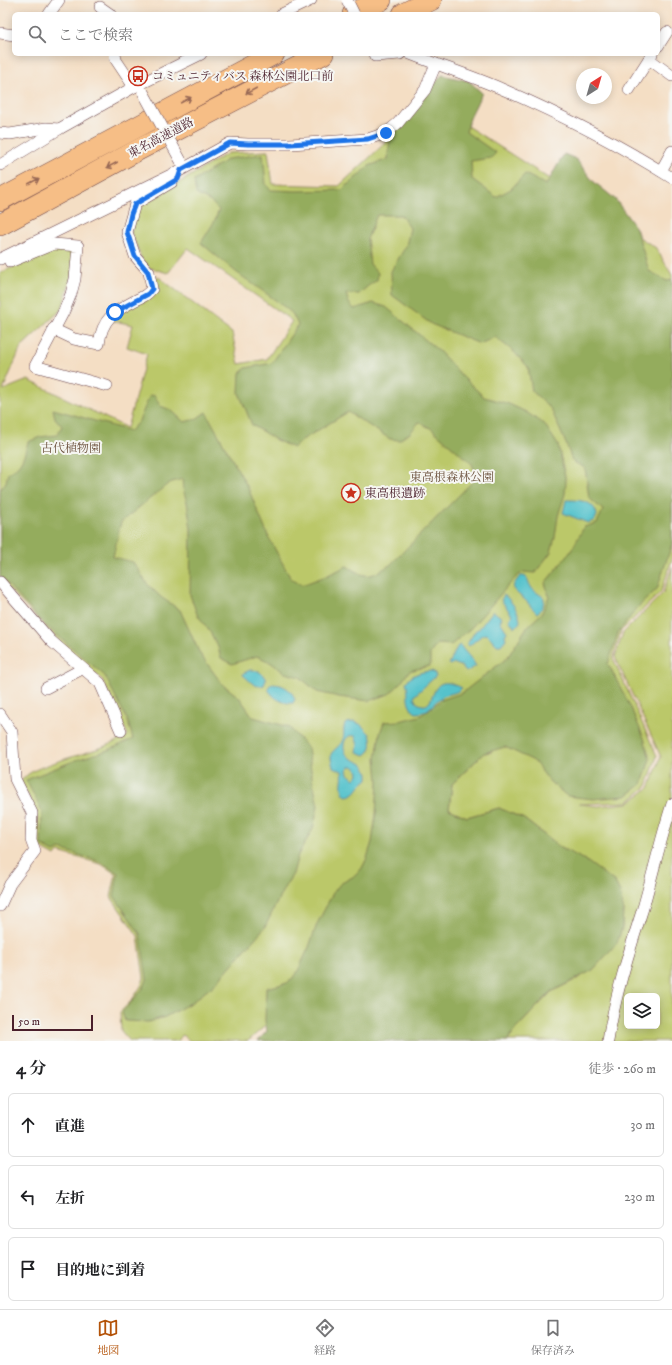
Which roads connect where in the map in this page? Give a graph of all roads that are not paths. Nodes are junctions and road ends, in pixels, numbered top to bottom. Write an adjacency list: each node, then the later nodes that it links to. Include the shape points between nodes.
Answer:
1 (59, 0): 7 (street)
2 (311, 0): 9 (street)
3 (347, 0): 10 (street, bridge)
4 (381, 0): 11 (highway)
5 (431, 0): 12 (highway)
6 (100, 7): 8 (street)
7 (50, 12)
8 (107, 12)
9 (286, 12)
10 (353, 12)
11 (358, 12)
12 (406, 12)
13 (667, 32): 16 (street)
14 (0, 33): 15 (street)
15 (12, 35)
16 (660, 43)
17 (115, 56): 25 (street)
18 (197, 56): 25 (street)
19 (270, 56): 34 (highway, 東名高速道路, one-way to 19)
20 (319, 56): 35 (highway, 東名高速道路, one-way to 35)
21 (415, 56): 23 (street)
22 (651, 56): 24 (street); 26 (street)
23 (436, 64): 31 (street, via 425,90 398,123 386,133 368,139 290,144 230,143); 32 (street, via 500,88 567,119)
24 (672, 76)
25 (139, 88): 27 (street); 31 (street, bridge)
26 (629, 90)
27 (59, 129): 28 (street); 30 (street)
28 (0, 133)
29 (672, 151): 32 (street)
30 (0, 165)
31 (183, 166): 36 (street); 38 (street, via 178,179 135,204 131,214 127,232 135,256 148,272 152,289 148,294 115,312 102,330 100,344 74,339)
32 (661, 171): 33 (street)
33 (672, 178)
34 (0, 200)
35 (0, 225)
36 (0, 259)
37 (0, 266): 38 (street, via 54,244 78,246 71,294)
38 (53, 329): 39 (street, via 35,366)
39 (107, 386)
40 (0, 582): 41 (street, via 51,641)
41 (82, 668): 42 (street); 44 (street, via 100,683)
42 (46, 688)
43 (0, 714): 46 (street, via 12,732 14,779 32,813 31,840 35,851 10,884)
44 (121, 731)
45 (672, 804): 47 (street, via 624,966)
46 (0, 906)
47 (608, 1041)

